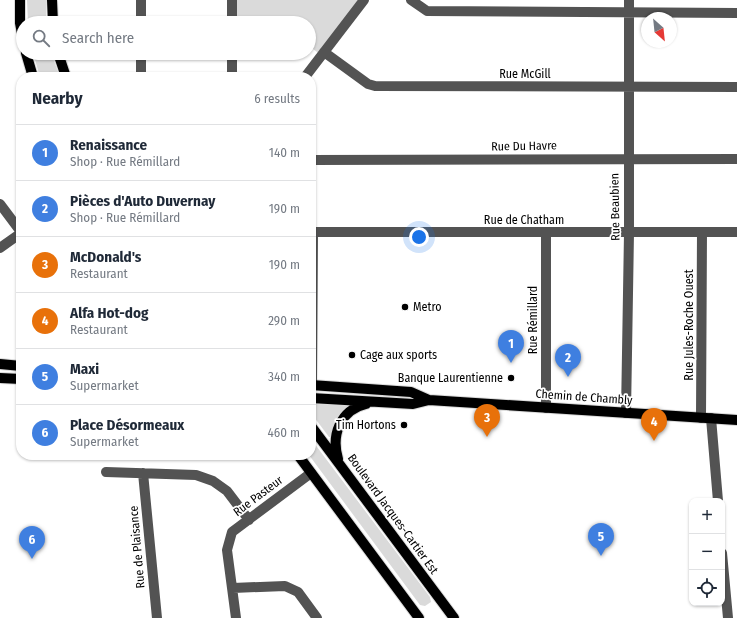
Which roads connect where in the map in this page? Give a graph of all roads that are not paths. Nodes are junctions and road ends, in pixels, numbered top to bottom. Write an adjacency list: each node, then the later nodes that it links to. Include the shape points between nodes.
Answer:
1 (20, 0): 10 (main road)
2 (52, 0): 11 (main road)
3 (141, 0): 12 (street)
4 (232, 0): 13 (street)
5 (364, 0): 14 (street)
6 (411, 0): 8 (street, via 427,11)
7 (629, 0): 8 (street, Rue Beaubien)
8 (629, 13): 9 (street); 25 (street, Rue Beaubien)
9 (737, 13)
10 (20, 16)
11 (53, 16)
12 (141, 16)
13 (232, 16)
14 (324, 52): 23 (street); 25 (street, Rue McGill, via 368,84 376,86)
15 (28, 60): 19 (main road)
16 (60, 60): 20 (main road)
17 (141, 60): 21 (street)
18 (232, 60): 22 (street)
19 (32, 72)
20 (64, 72)
21 (141, 72)
22 (232, 72)
23 (309, 72)
24 (737, 87): 25 (street, Rue McGill)
25 (628, 88): 26 (street, Rue Beaubien)
26 (628, 158): 27 (street, Rue Du Havre); 28 (street, Rue Du Havre); 35 (street, Rue Beaubien)
27 (737, 159)
28 (316, 160)
29 (0, 204): 30 (street)
30 (16, 226)
31 (316, 232): 34 (street, Rue de Chatham)
32 (702, 232): 33 (street, Rue de Chatham); 35 (street, Rue de Chatham); 48 (street, Rue Jules-Roche Ouest)
33 (737, 232)
34 (546, 233): 35 (street, Rue de Chatham); 46 (street, Rue Rémillard)
35 (629, 233): 47 (street, Rue Beaubien)
36 (16, 237): 37 (street)
37 (0, 248)
38 (0, 364): 39 (main road)
39 (16, 366)
40 (0, 378): 41 (main road)
41 (16, 379)
42 (316, 385): 44 (main road, Chemin de Chambly, via 411,392)
43 (316, 398): 45 (main road, Chemin de Chambly)
44 (429, 400): 45 (main road, Chemin de Chambly, via 413,404); 46 (main road, Chemin de Chambly)
45 (374, 402): 52 (main road, via 347,412 340,422 335,435)
46 (546, 408): 47 (main road, Chemin de Chambly)
47 (626, 413): 48 (main road, Chemin de Chambly)
48 (706, 418): 49 (main road, Chemin de Chambly); 56 (street, Rue Jules-Roche Ouest)
49 (737, 420)
50 (316, 433): 52 (main road, Boulevard Jacques-Cartier Est)
51 (302, 460): 54 (main road)
52 (339, 463): 64 (main road, Boulevard Jacques-Cartier Est)
53 (106, 472): 55 (street)
54 (311, 472): 57 (street, Rue Pasteur); 63 (main road)
55 (143, 473): 57 (street, via 196,475 213,481 227,491); 60 (street, Rue de Plaisance)
56 (718, 498)
57 (249, 520): 59 (street, Rue Pasteur, via 232,532 227,550)
58 (724, 570): 65 (street)
59 (233, 588): 61 (street, Rue Pasteur); 62 (street, via 285,586 298,592)
60 (157, 618)
61 (236, 618)
62 (317, 618)
63 (419, 618)
64 (454, 618)
65 (728, 618)

